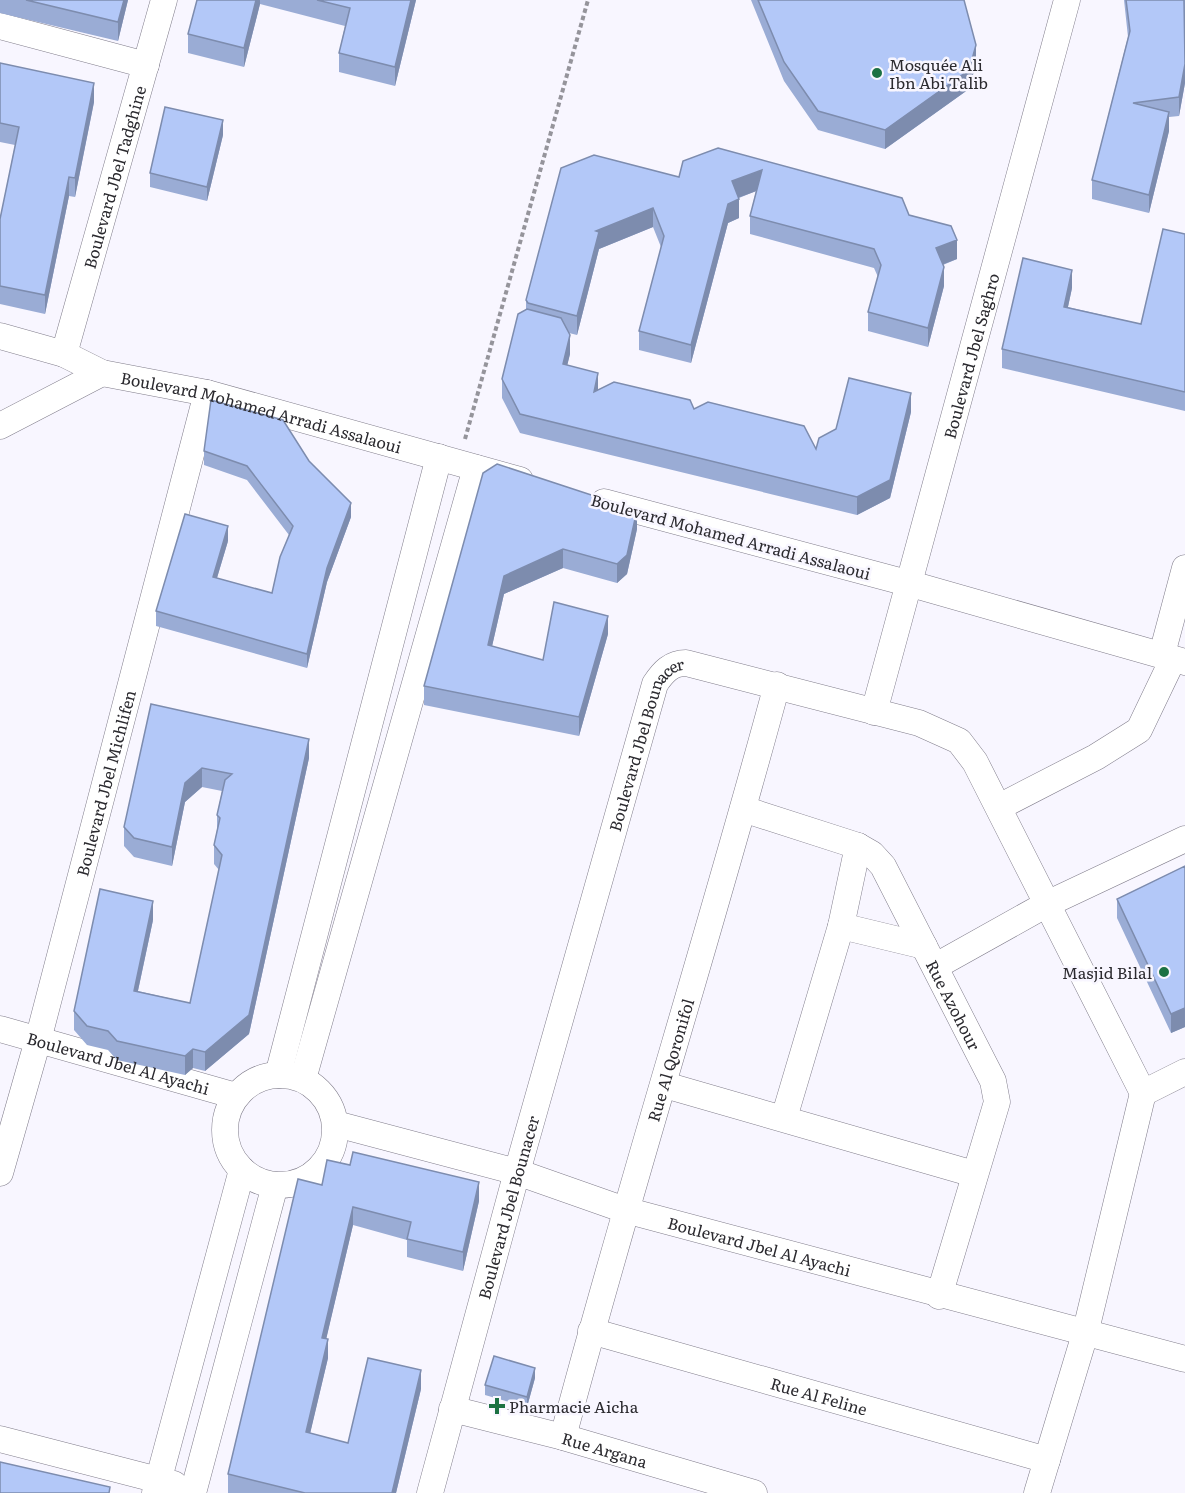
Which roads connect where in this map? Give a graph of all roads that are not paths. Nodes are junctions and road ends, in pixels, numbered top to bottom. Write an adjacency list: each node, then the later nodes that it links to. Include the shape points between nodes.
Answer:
1 (164, 0): 4 (street, Boulevard Jbel Tadghine)
2 (1067, 0): 14 (street, Boulevard Jbel Saghro)
3 (0, 26): 4 (street)
4 (146, 65): 6 (street, Boulevard Jbel Tadghine)
5 (0, 336): 6 (street, Boulevard Mohamed Arradi Assalaoui)
6 (64, 354): 7 (street, Boulevard Mohamed Arradi Assalaoui)
7 (102, 373): 8 (street, Boulevard Mohamed Arradi Assalaoui); 9 (street)
8 (207, 393): 10 (street, Boulevard Mohamed Arradi Assalaoui); 26 (street, Boulevard Jbel Michlifen)
9 (0, 426)
10 (458, 463): 11 (street, Boulevard Mohamed Arradi Assalaoui); 28 (street); 29 (street)
11 (545, 486)
12 (579, 496): 14 (street, Boulevard Mohamed Arradi Assalaoui)
13 (1185, 568): 15 (street)
14 (910, 584): 15 (street, Boulevard Mohamed Arradi Assalaoui); 17 (street, Boulevard Jbel Saghro)
15 (1173, 659): 18 (street, via 1140,730)
16 (777, 685): 17 (street, Boulevard Jbel Bounacer); 19 (street, Rue Al Qoronifol); 36 (street, Boulevard Jbel Bounacer, via 686,663 663,672 655,684)
17 (874, 712): 18 (street, Boulevard Jbel Bounacer, via 926,726 959,741)
18 (999, 807): 22 (street, Boulevard Jbel Bounacer)
19 (743, 809): 21 (street, Rue Azohour); 30 (street, Rue Al Qoronifol)
20 (1185, 839): 22 (street)
21 (858, 846): 23 (street); 24 (street, Rue Azohour, via 873,854 883,866)
22 (1047, 904): 24 (street); 31 (street, Boulevard Jbel Bounacer)
23 (841, 926): 24 (street); 33 (street)
24 (930, 956): 38 (street, Rue Azohour, via 993,1081 997,1102)
25 (0, 1029): 26 (street, Boulevard Jbel Al Ayachi)
26 (38, 1040): 32 (street, Boulevard Jbel Al Ayachi); 37 (street, Boulevard Jbel Michlifen)
27 (1185, 1072): 31 (street)
28 (278, 1075): 29 (street); 32 (street, via 256,1080)
29 (303, 1079): 34 (street, via 326,1098)
30 (665, 1085): 33 (street); 40 (street, Rue Al Qoronifol)
31 (1143, 1093): 43 (street)
32 (236, 1096): 35 (street, via 226,1120 226,1140)
33 (784, 1118): 38 (street)
34 (336, 1124): 36 (street, Boulevard Jbel Al Ayachi); 39 (street, via 332,1150 321,1167 298,1182)
35 (242, 1170): 39 (street); 49 (street)
36 (517, 1172): 40 (street, Boulevard Jbel Al Ayachi); 45 (street, Boulevard Jbel Bounacer)
37 (0, 1173)
38 (974, 1174): 41 (street, Rue Azohour)
39 (275, 1185): 50 (street)
40 (625, 1210): 41 (street, Boulevard Jbel Al Ayachi); 42 (street, Rue Al Qoronifol)
41 (939, 1296): 43 (street, Boulevard Jbel Al Ayachi)
42 (591, 1331): 46 (street, Rue Al Qoronifol); 48 (street, Rue Al Feline)
43 (1085, 1334): 44 (street, Boulevard Jbel Al Ayachi); 48 (street)
44 (1185, 1359)
45 (452, 1409): 46 (street, Rue Argana); 51 (street, Boulevard Jbel Bounacer)
46 (563, 1437): 52 (street, Rue Argana)
47 (0, 1439): 49 (street)
48 (1047, 1460): 53 (street)
49 (157, 1487): 50 (street)
50 (198, 1492)
51 (430, 1493)
52 (754, 1493)
53 (1037, 1493)

